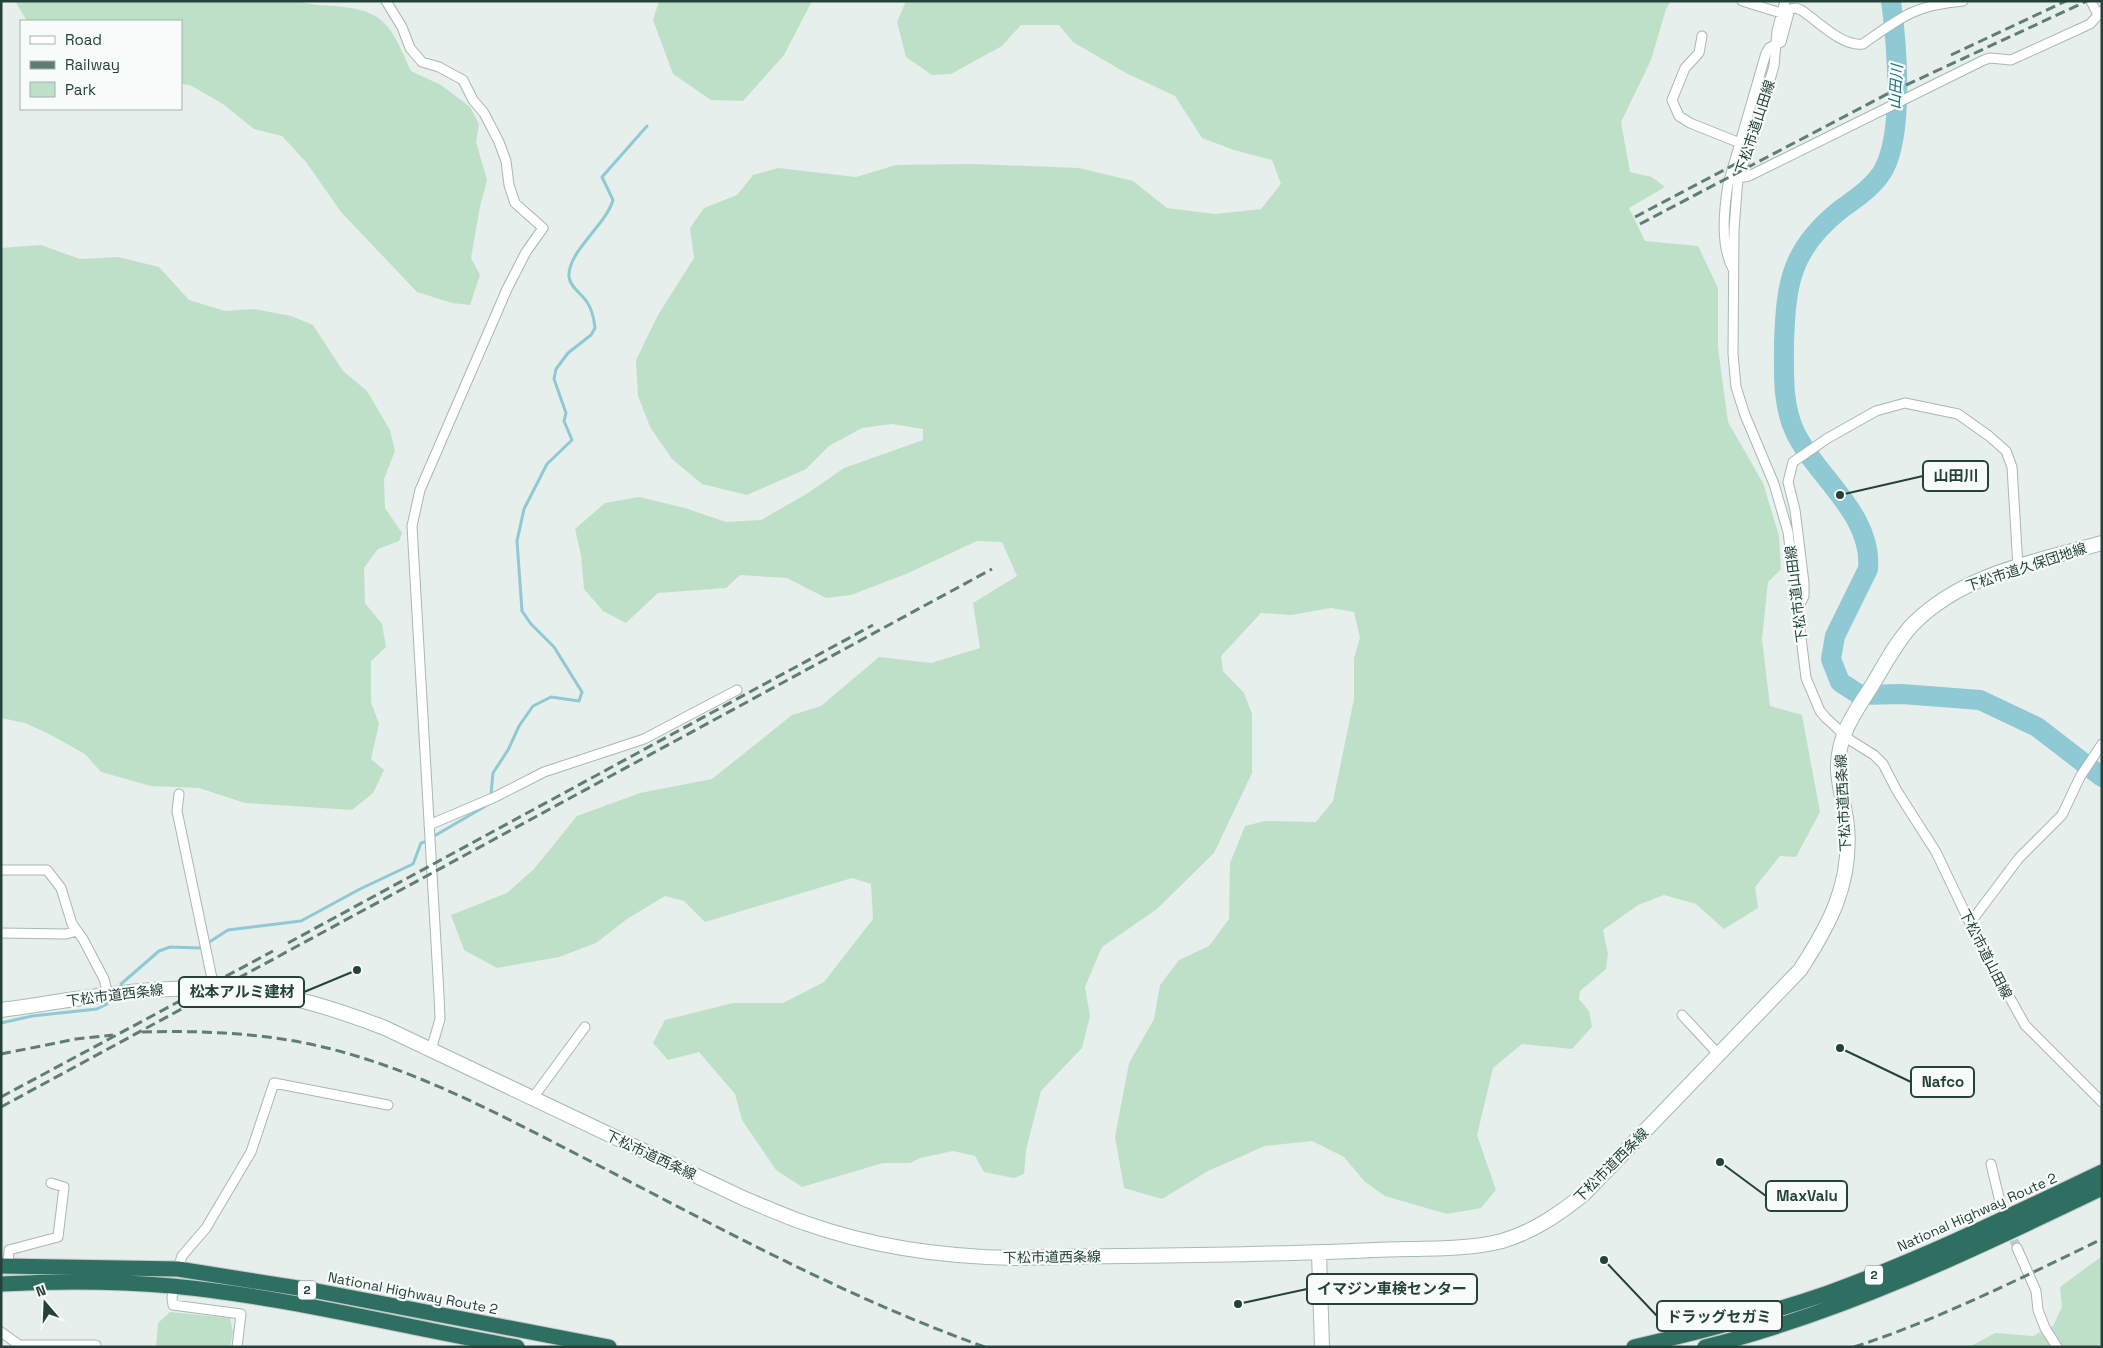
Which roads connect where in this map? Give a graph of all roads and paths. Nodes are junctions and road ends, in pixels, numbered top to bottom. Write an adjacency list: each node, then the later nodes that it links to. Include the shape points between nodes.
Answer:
1 (386, 1): 20 (street, via 410,48 422,62 463,80 499,142 516,203 543,228 507,289 420,490 414,511 412,526)
2 (1742, 1): 6 (street)
3 (1785, 1): 6 (street, 下松市道山田線)
4 (1963, 1): 9 (street, via 1914,10 1863,44 1855,45 1794,8 1790,9 1781,42)
5 (2091, 1): 7 (street)
6 (1781, 13): 9 (street, 下松市道山田線)
7 (2100, 13): 11 (street, via 2090,24 2011,60 1984,60 1749,176)
8 (1702, 36): 10 (street, via 1699,53 1685,68 1672,100 1679,116 1690,123)
9 (1776, 44): 10 (street, via 1766,53); 11 (street, 下松市道山田線, via 1774,66)
10 (1740, 143): 12 (street, via 1724,205 1728,253)
11 (1738, 178): 12 (street, 下松市道山田線)
12 (1735, 273): 15 (street, 下松市道山田線, via 1733,354 1736,387 1788,532)
13 (2102, 542): 14 (street, 下松市道久保団地線)
14 (2018, 567): 15 (street, via 2012,467 2006,451 1958,414 1905,403 1866,415 1793,462 1788,482 1795,510 1804,583 1804,596); 17 (street, 下松市道久保団地線, via 1961,587 1935,603 1912,626 1889,657)
15 (1798, 608): 17 (street, 下松市道山田線, via 1808,684 1820,710)
16 (737, 690): 20 (street, via 644,739 544,772)
17 (1843, 734): 22 (street, 下松市道山田線, via 1883,764 1936,852); 31 (street, 下松市道西条線, via 1838,770 1847,826 1847,857 1836,909 1823,936 1800,970)
18 (2102, 744): 22 (street, via 2091,758 2062,815 2018,858)
19 (179, 794): 25 (street, via 177,811)
20 (429, 825): 30 (street, via 440,1018)
21 (1, 870): 23 (street, via 47,870 61,888)
22 (1970, 923): 33 (street, 下松市道山田線, via 2024,1025)
23 (77, 931): 24 (street, via 66,934); 26 (street, via 104,979)
24 (1, 934)
25 (214, 988): 26 (street, 下松市道西条線); 30 (street, 下松市道西条線, via 302,1000 341,1011)
26 (108, 995): 27 (street, 下松市道西条線)
27 (1, 1010)
28 (1682, 1016): 31 (street)
29 (585, 1028): 32 (street)
30 (431, 1050): 32 (street, 下松市道西条線)
31 (1719, 1055): 41 (street, 下松市道西条線, via 1584,1194 1534,1228 1477,1246)
32 (532, 1099): 41 (street, 下松市道西条線, via 745,1199 804,1223 836,1233 930,1252 970,1258)
33 (2102, 1102)
34 (388, 1105): 43 (street, via 274,1083 250,1152 206,1228 182,1256)
35 (1991, 1164): 39 (street)
36 (2102, 1172): 52 (highway, National Highway Route 2 / 2, via 1911,1260 1827,1293 1721,1327)
37 (51, 1183): 42 (street, via 64,1187 58,1237 9,1250)
38 (2102, 1188): 53 (highway, 2, via 1910,1278 1832,1308)
39 (2000, 1202)
40 (2017, 1248): 54 (street, via 2036,1291 2038,1310 2045,1328)
41 (1319, 1253): 51 (street)
42 (5, 1266): 43 (highway, National Highway Route 2 / 2)
43 (178, 1269): 45 (street); 50 (highway, National Highway Route 2 / 2, via 317,1291)
44 (1, 1284): 45 (highway, 2, via 68,1282)
45 (173, 1287): 48 (street, via 173,1305 241,1314); 49 (highway, 2, via 284,1303)
46 (1, 1332): 47 (street, via 19,1345)
47 (96, 1345)
48 (236, 1347)
49 (517, 1347)
50 (609, 1347)
51 (1322, 1347)
52 (1634, 1347)
53 (1705, 1347)
54 (2057, 1347)

